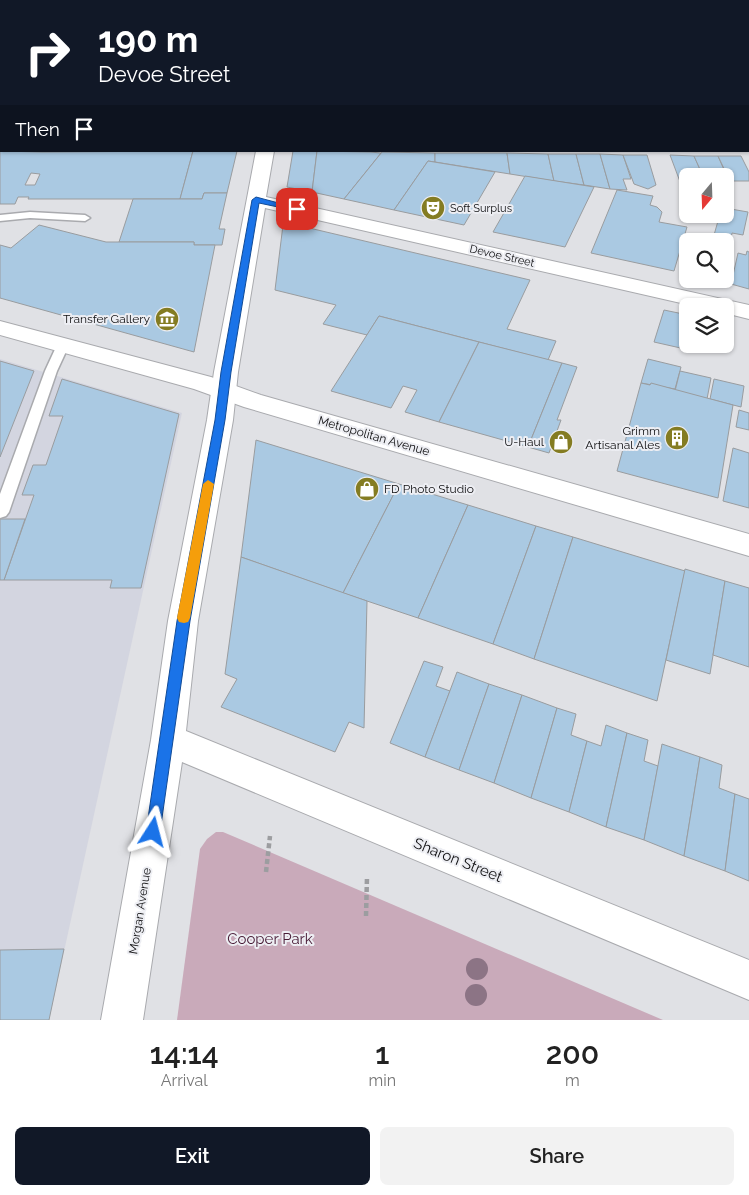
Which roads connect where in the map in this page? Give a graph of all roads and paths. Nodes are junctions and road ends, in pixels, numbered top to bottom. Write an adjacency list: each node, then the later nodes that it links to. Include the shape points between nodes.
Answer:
1 (265, 152): 2 (street, Morgan Avenue)
2 (256, 200): 5 (street, Devoe Street); 8 (street, Morgan Avenue)
3 (1, 218): 4 (lane, via 30,215)
4 (85, 218)
5 (749, 312)
6 (0, 328): 7 (street, Metropolitan Avenue)
7 (63, 345): 8 (street, Metropolitan Avenue); 9 (lane)
8 (224, 392): 10 (street, Metropolitan Avenue); 11 (street, Morgan Avenue, via 183,621)
9 (1, 512)
10 (749, 545)
11 (168, 740): 16 (street, Sharon Street); 17 (street, Morgan Avenue)
12 (270, 836): 13 (path)
13 (266, 872)
14 (367, 877): 15 (path)
15 (366, 916)
16 (749, 980)
17 (122, 1020)

